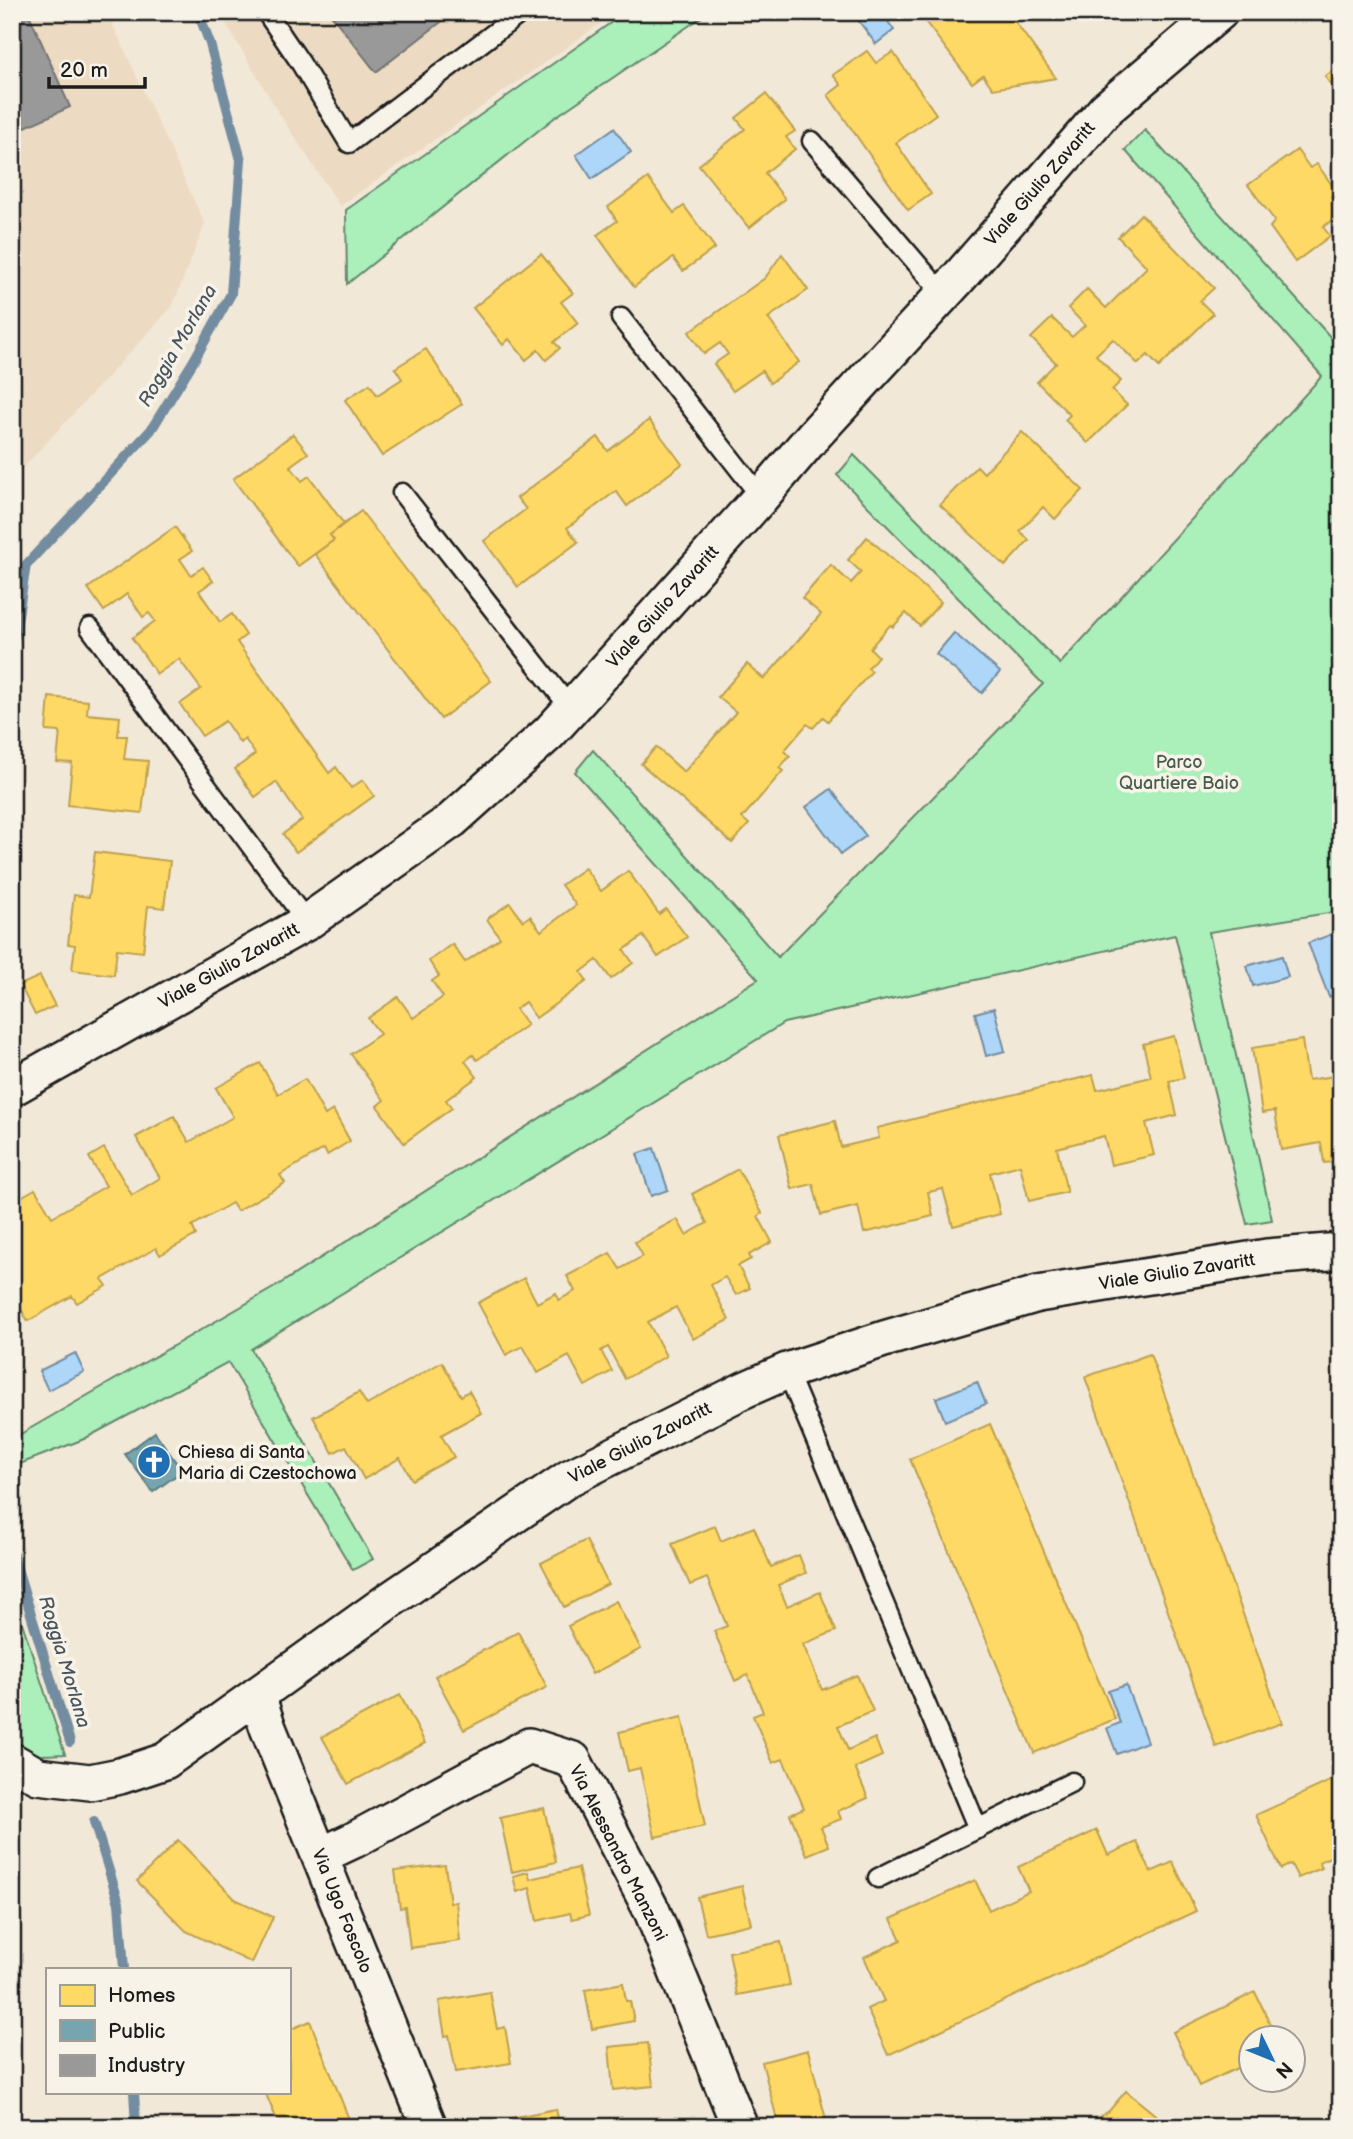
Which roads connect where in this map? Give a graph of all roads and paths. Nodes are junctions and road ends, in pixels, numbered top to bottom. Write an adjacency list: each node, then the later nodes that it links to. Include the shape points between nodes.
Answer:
1 (266, 12): 2 (lane, via 349,144)
2 (522, 12)
3 (1220, 12): 5 (street, Viale Giulio Zavaritt, via 1106,109)
4 (811, 141): 5 (lane)
5 (943, 294): 8 (street, Viale Giulio Zavaritt)
6 (621, 318): 8 (lane)
7 (402, 493): 10 (lane)
8 (761, 497): 10 (street, Viale Giulio Zavaritt)
9 (90, 628): 11 (lane)
10 (571, 709): 11 (street, Viale Giulio Zavaritt, via 452,820)
11 (307, 922): 12 (street, Viale Giulio Zavaritt)
12 (12, 1088)
13 (1341, 1251): 14 (street, Viale Giulio Zavaritt, via 1267,1257 1038,1294)
14 (787, 1371): 15 (street, Viale Giulio Zavaritt, via 569,1478); 18 (lane)
15 (257, 1695): 16 (street, Viale Giulio Zavaritt, via 165,1761 120,1776 89,1782 38,1776); 19 (street, Via Ugo Foscolo)
16 (12, 1761)
17 (1072, 1782): 18 (lane)
18 (978, 1829): 20 (lane)
19 (320, 1856): 21 (street, Via Ugo Foscolo); 22 (street, Via Alessandro Manzoni, via 529,1746 573,1760 652,1911)
20 (878, 1878)
21 (429, 2127)
22 (740, 2127)

